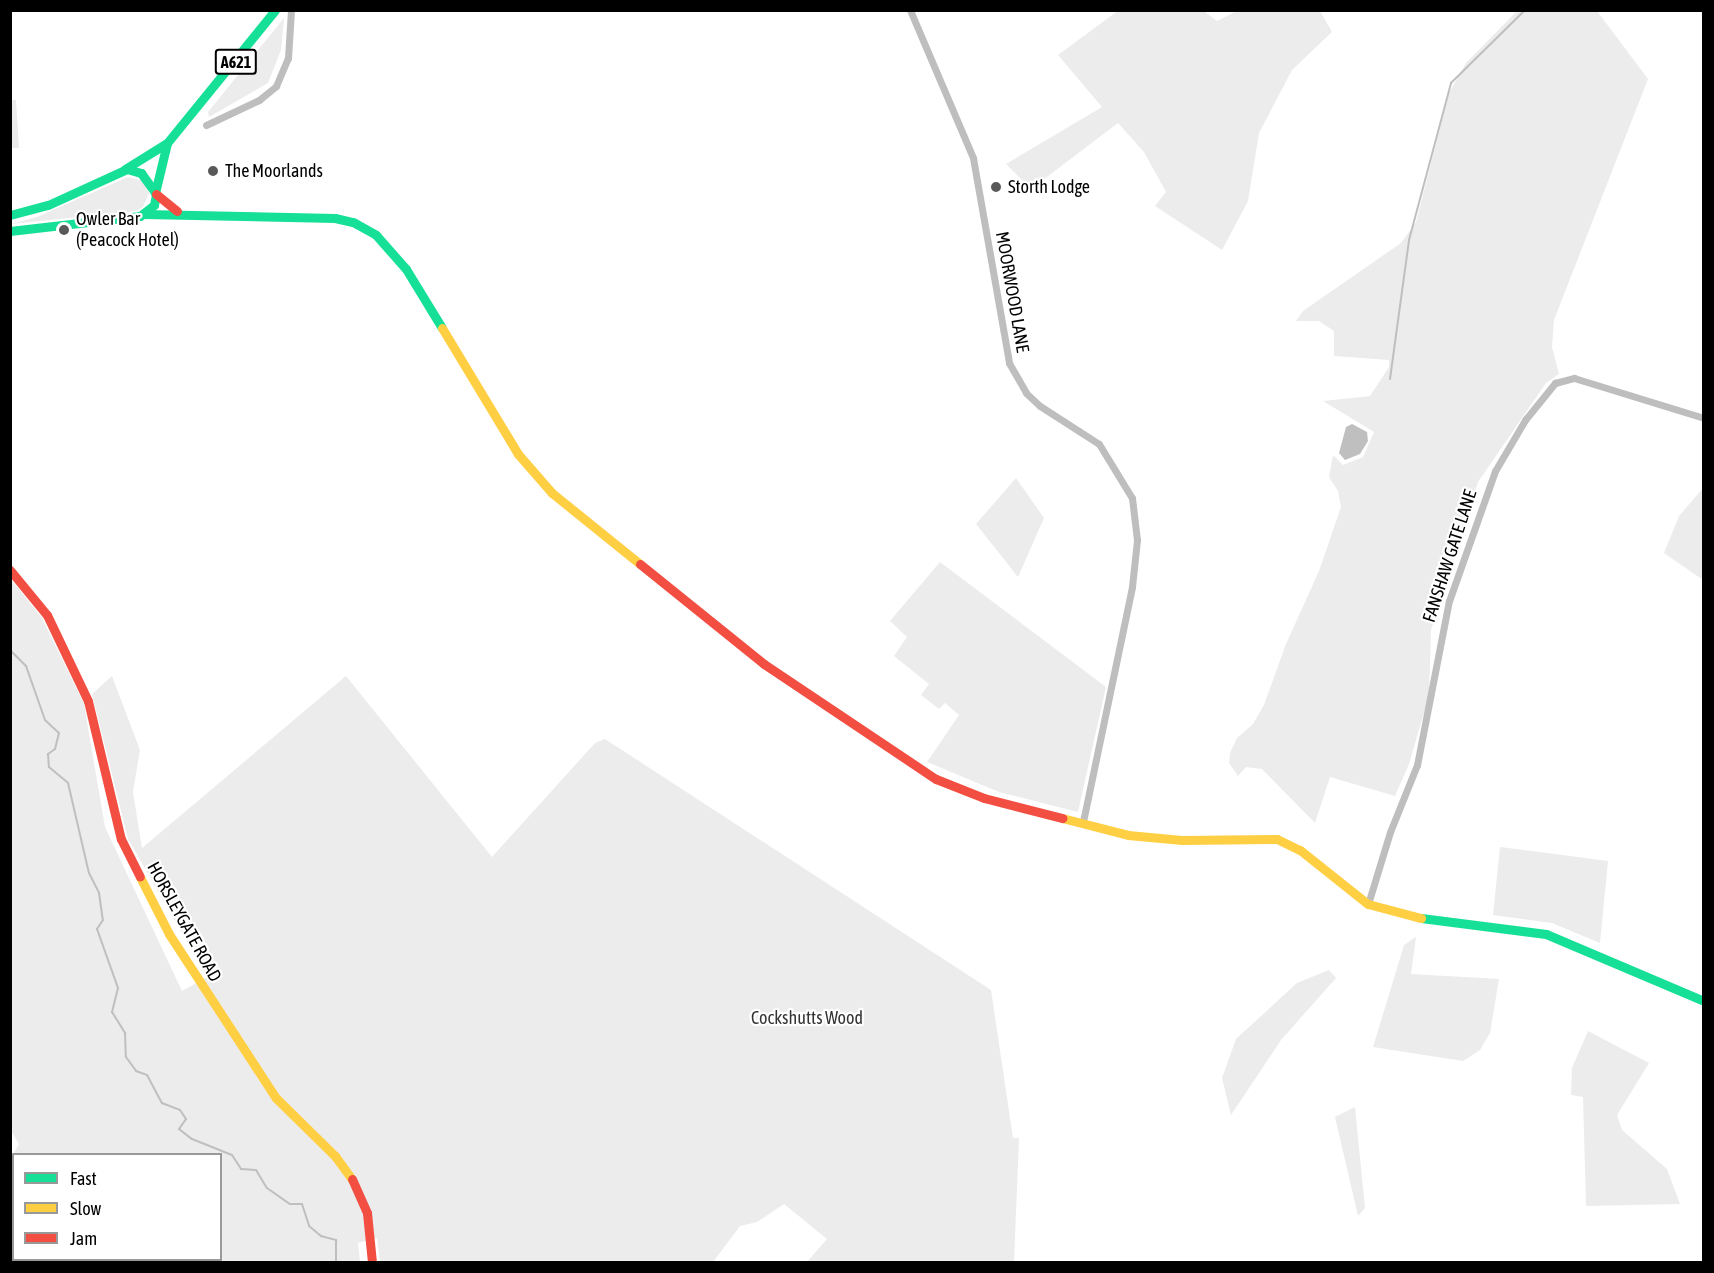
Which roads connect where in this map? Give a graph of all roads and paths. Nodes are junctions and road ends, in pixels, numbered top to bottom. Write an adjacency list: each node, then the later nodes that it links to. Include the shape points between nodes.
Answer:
1 (275, 10): 5 (main road, A621)
2 (291, 10): 4 (street, via 287,62 276,87 259,100)
3 (910, 10): 14 (street, MOORWOOD LANE, via 973,158 1009,363 1026,393 1040,406 1099,444 1132,498 1137,540 1132,587)
4 (206, 125)
5 (166, 143): 6 (main road, A621); 7 (main road, A621)
6 (122, 171): 7 (main road, via 141,172); 10 (main road, A621, via 48,205)
7 (156, 194): 8 (main road, A621, via 154,205); 9 (main road)
8 (144, 214): 9 (main road); 11 (main road)
9 (182, 214): 14 (main road, via 334,218 370,231 406,269 518,454 540,482 589,525 764,664 913,766 966,792)
10 (10, 215)
11 (10, 231)
12 (1704, 418): 15 (street, FANSHAW GATE LANE, via 1574,378 1555,383 1525,420 1495,471 1449,601 1417,765 1390,832)
13 (10, 570): 17 (main road, HORSLEYGATE ROAD, via 47,615 85,693 122,839 169,934 276,1098 335,1156 354,1182 367,1213)
14 (1083, 822): 15 (main road, via 1153,839 1277,839 1300,850)
15 (1368, 904): 16 (main road, via 1409,917 1546,934)
16 (1704, 1001)
17 (372, 1263)

